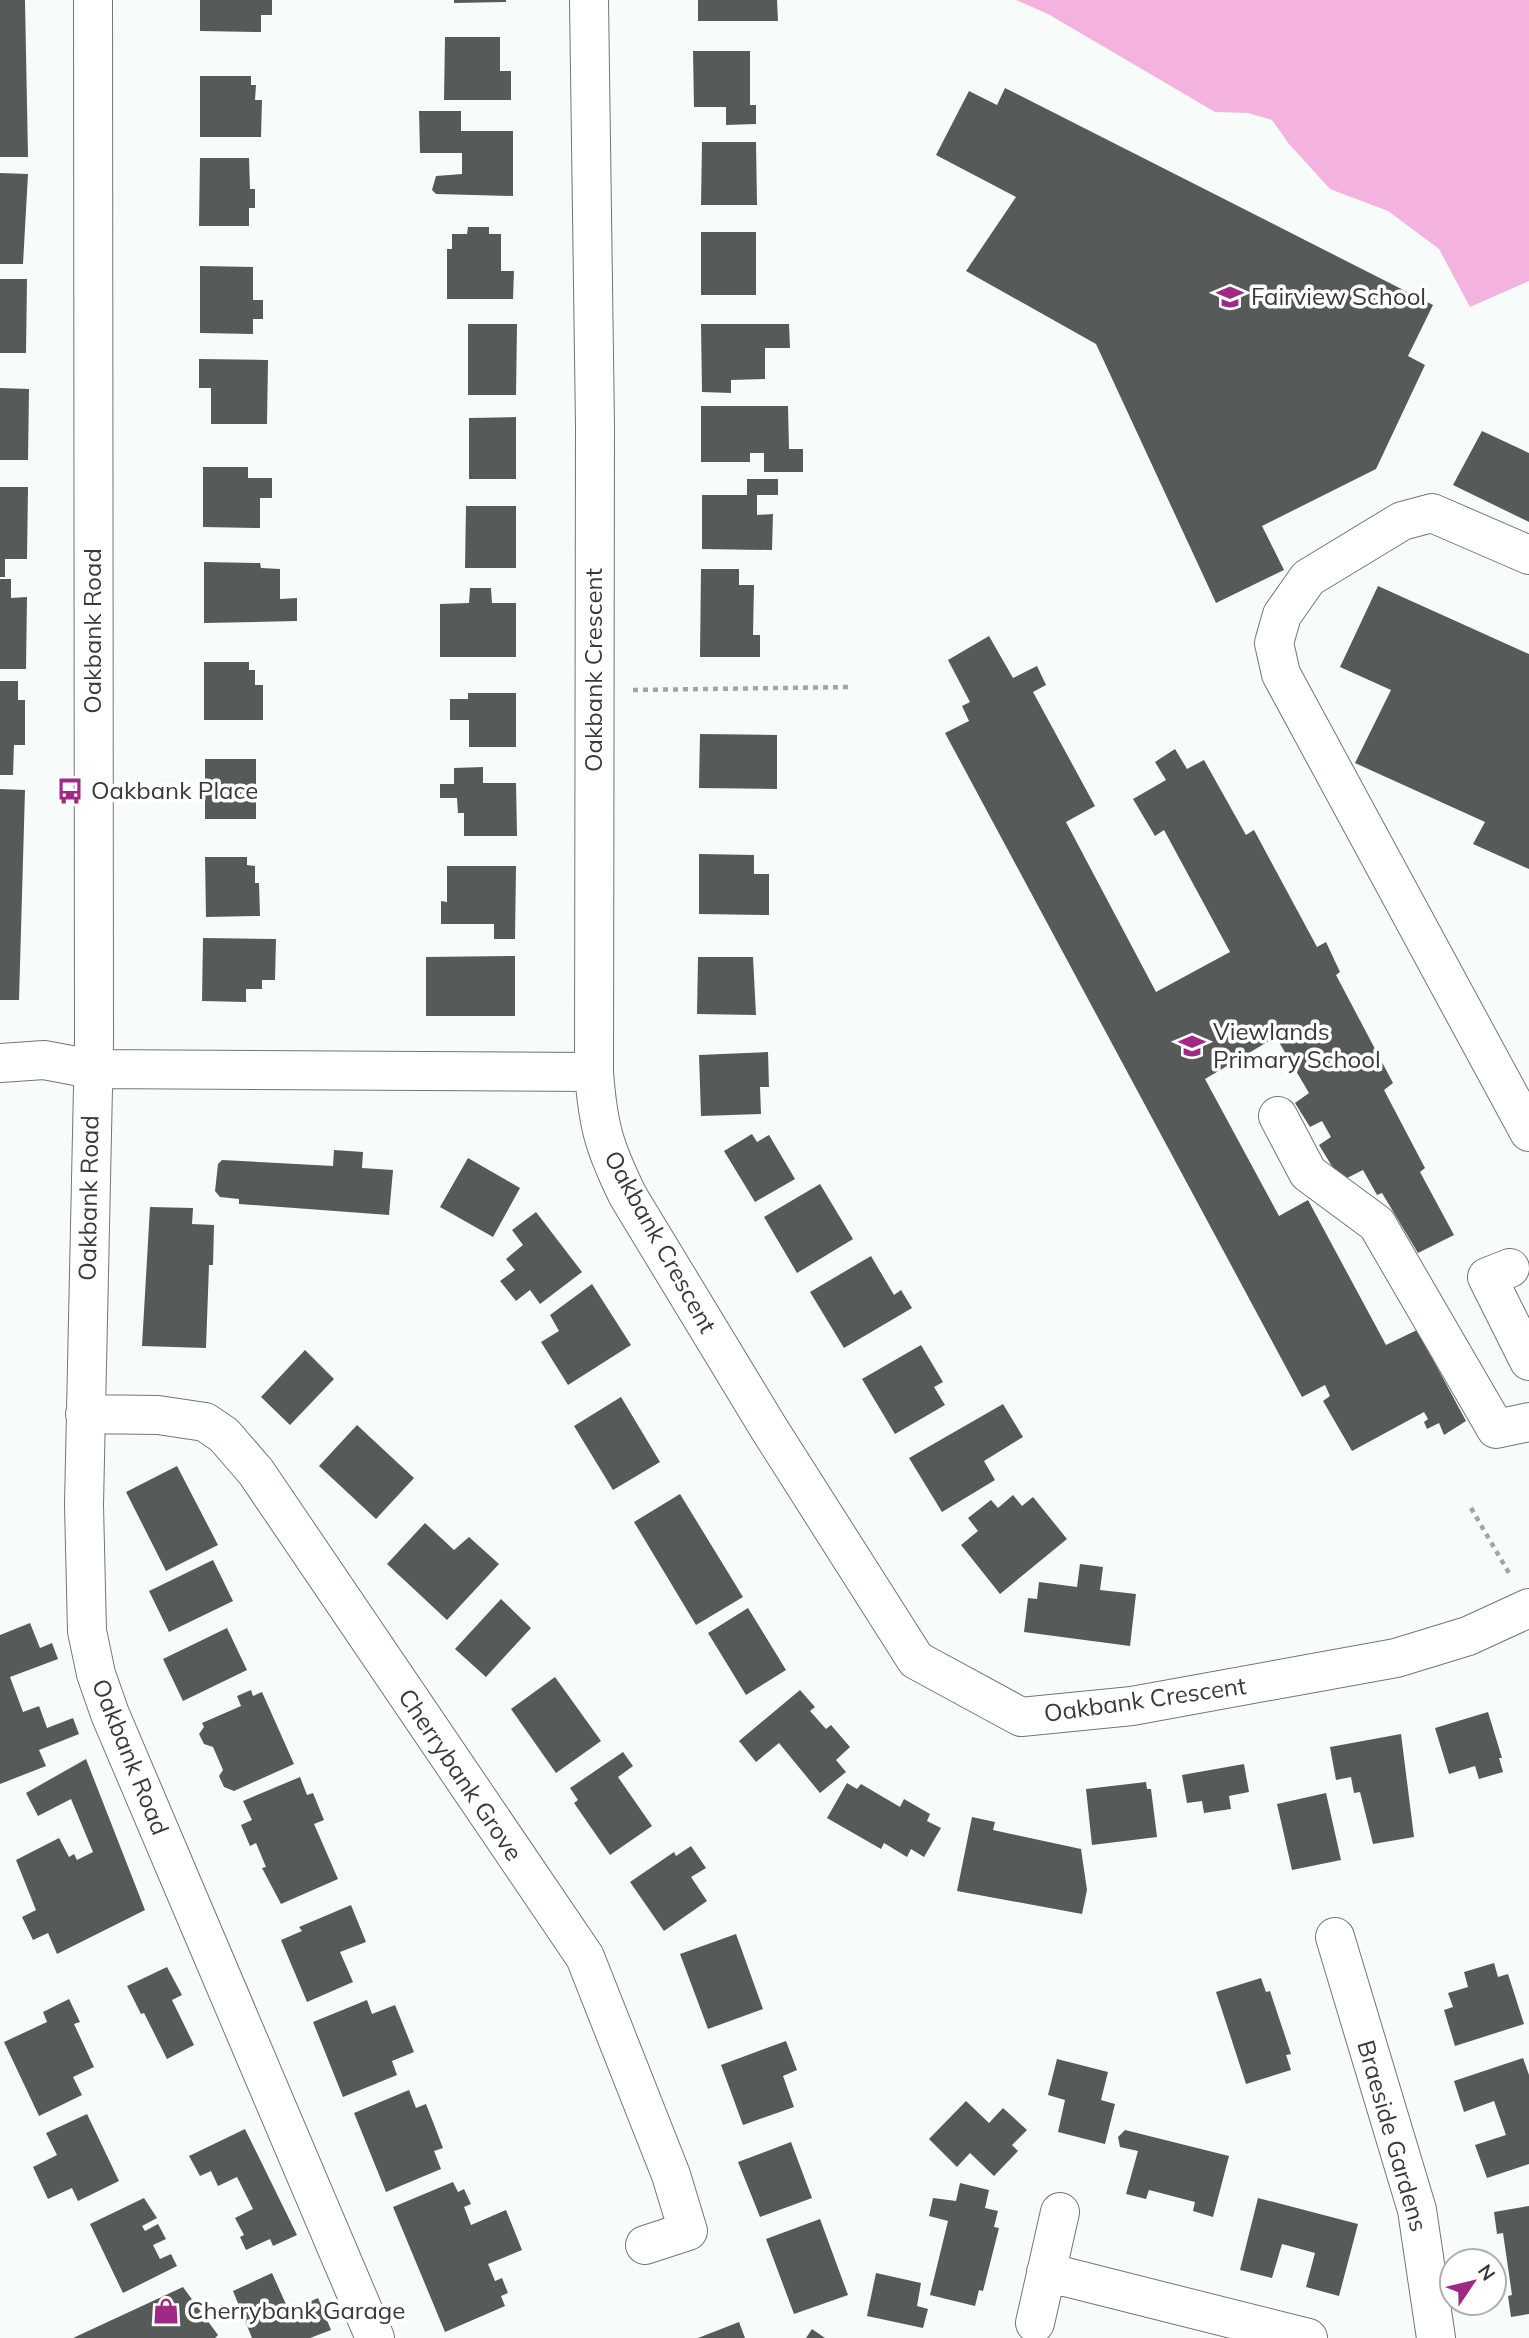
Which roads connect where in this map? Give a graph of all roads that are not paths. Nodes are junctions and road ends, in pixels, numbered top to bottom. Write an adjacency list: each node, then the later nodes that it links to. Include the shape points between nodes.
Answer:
1 (93, 0): 5 (street, Oakbank Road)
2 (589, 0): 6 (street, Oakbank Crescent)
3 (1529, 555): 8 (street, via 1433,513 1402,521 1308,579 1282,615 1273,643 1281,674)
4 (0, 1063): 5 (street, via 44,1060)
5 (92, 1069): 6 (street); 11 (street, Oakbank Road)
6 (594, 1072): 13 (street, Oakbank Crescent, via 597,1122 628,1196 916,1660 1021,1717 1132,1706 1396,1658 1468,1636)
7 (1279, 1116): 12 (street, via 1308,1173 1377,1224 1496,1429)
8 (1529, 1132)
9 (1491, 1276): 10 (street)
10 (1529, 1361)
11 (85, 1414): 16 (street, Cherrybank Grove, via 195,1419 215,1427 239,1450 585,1957 671,2175 688,2231); 19 (street, Oakbank Road, via 87,1631 96,1674)
12 (1529, 1422)
13 (1522, 1597)
14 (1335, 1937): 21 (street, Braeside Gardens, via 1417,2210)
15 (1060, 2212): 17 (street)
16 (645, 2245)
17 (1046, 2272): 18 (street); 20 (street)
18 (1035, 2323)
19 (375, 2338)
20 (1308, 2338)
21 (1436, 2338)

